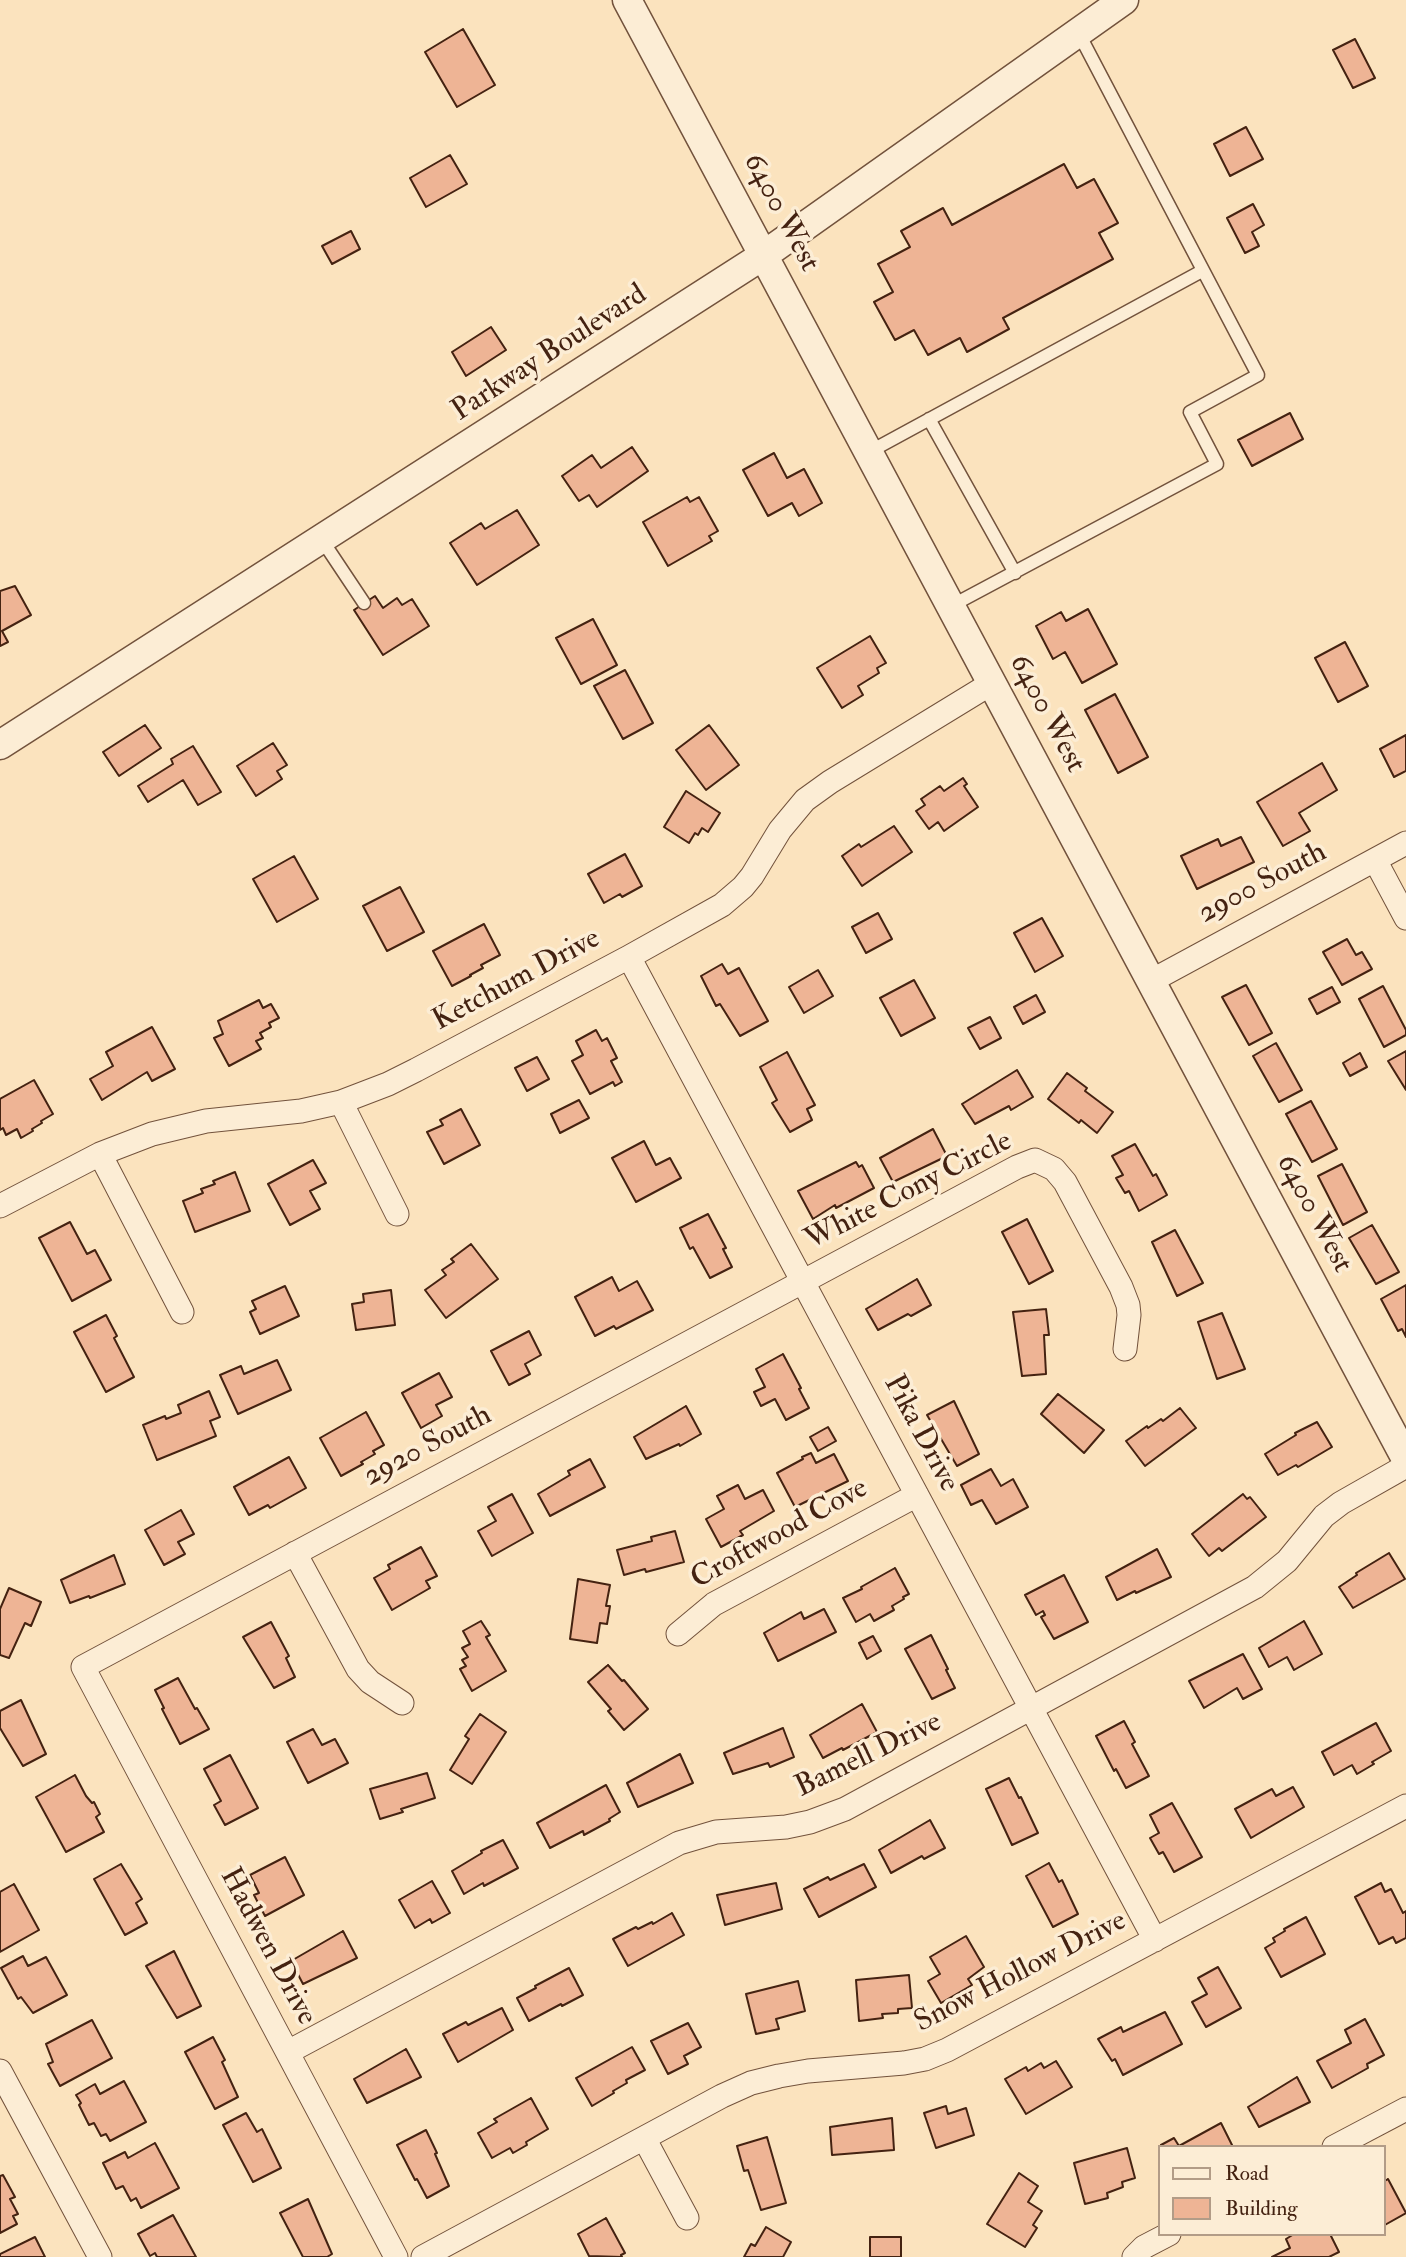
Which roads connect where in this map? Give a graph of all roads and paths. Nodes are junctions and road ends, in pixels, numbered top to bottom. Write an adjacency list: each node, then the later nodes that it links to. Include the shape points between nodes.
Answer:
1 (627, 0): 4 (street, 6400 West)
2 (1124, 0): 3 (street, Parkway Boulevard)
3 (1078, 32): 4 (street, Parkway Boulevard); 5 (lane)
4 (764, 255): 7 (street, 6400 West); 8 (street, Parkway Boulevard)
5 (1202, 271): 6 (lane); 9 (lane, via 1258,375 1190,412 1217,464)
6 (929, 419): 7 (lane); 9 (lane)
7 (869, 452): 11 (street, 6400 West)
8 (322, 540): 10 (lane); 13 (street, Parkway Boulevard)
9 (1014, 573): 11 (lane)
10 (364, 603)
11 (951, 606): 12 (street, 6400 West)
12 (992, 683): 17 (street, Ketchum Drive, via 817,790 795,810 733,897); 18 (street, 6400 West)
13 (0, 745)
14 (1406, 843): 15 (street, 2900 South)
15 (1375, 860): 16 (street); 18 (street, 2900 South)
16 (1406, 918)
17 (629, 957): 19 (street, Ketchum Drive, via 388,1084); 23 (street, Pika Drive)
18 (1151, 981): 26 (street, 6400 West)
19 (341, 1102): 20 (street, Ketchum Drive, via 181,1126); 22 (street)
20 (100, 1154): 21 (street, Ketchum Drive); 24 (street)
21 (0, 1206)
22 (397, 1214)
23 (803, 1283): 25 (street, White Cony Circle, via 1035,1160 1054,1169 1065,1182 1121,1287 1129,1315); 28 (street, Pika Drive); 29 (street, 2920 South)
24 (182, 1312)
25 (1125, 1349)
26 (1406, 1460)
27 (1406, 1466): 33 (street, Bamell Drive, via 1340,1503 1287,1561 1255,1587)
28 (917, 1495): 30 (street, Croftwood Cove, via 714,1604); 33 (street, Pika Drive)
29 (295, 1553): 31 (street, 2920 South); 32 (street, via 358,1669)
30 (678, 1634)
31 (83, 1667): 36 (street, Hadwen Drive)
32 (402, 1703)
33 (1031, 1709): 35 (street, Pika Drive); 36 (street, Bamell Drive, via 821,1819 786,1827 716,1832 679,1843)
34 (1406, 1806): 35 (street, Snow Hollow Drive)
35 (1155, 1940): 39 (street, Snow Hollow Drive, via 936,2055 765,2079 722,2096)
36 (288, 2052): 44 (street, Hadwen Drive)
37 (0, 2071): 43 (street)
38 (1406, 2109): 40 (street)
39 (644, 2138): 41 (street); 45 (street, Snow Hollow Drive)
40 (1338, 2145)
41 (687, 2218)
42 (1165, 2236): 46 (street)
43 (100, 2257)
44 (396, 2257)
45 (423, 2257)
46 (1134, 2257)

